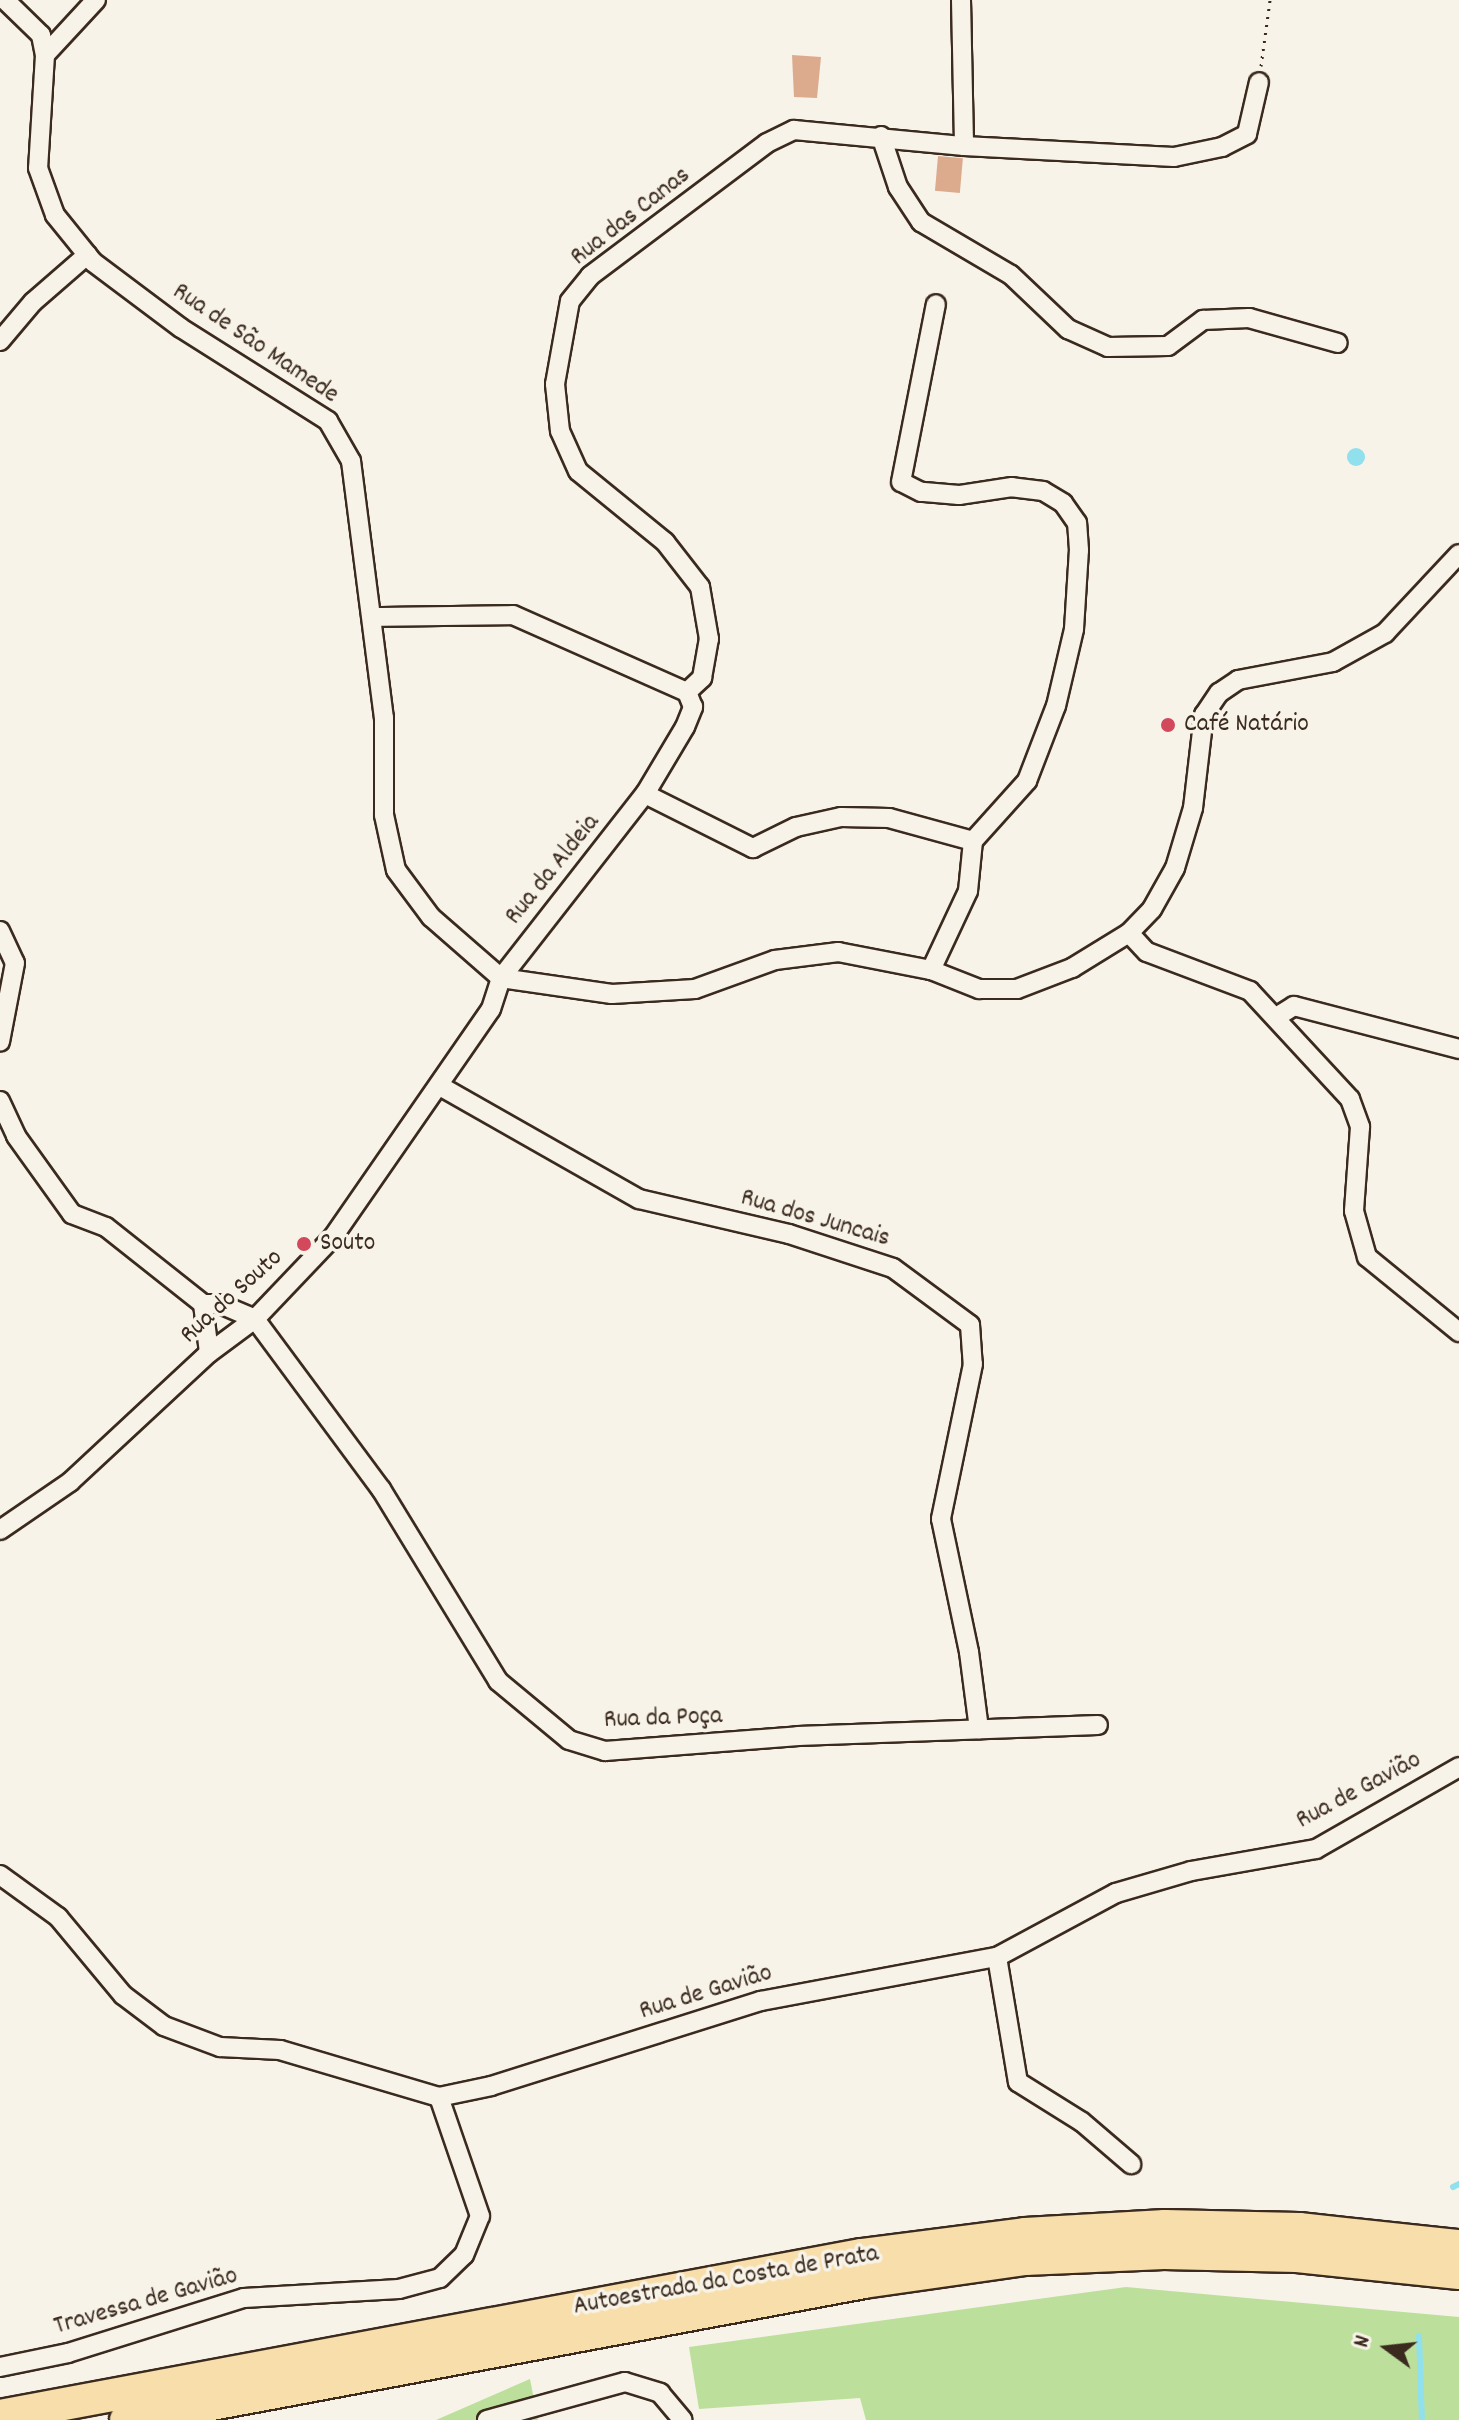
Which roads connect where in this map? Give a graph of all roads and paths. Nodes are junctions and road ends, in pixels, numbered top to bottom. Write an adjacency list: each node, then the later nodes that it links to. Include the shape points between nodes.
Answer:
1 (5, 0): 5 (street, via 41,35)
2 (96, 0): 5 (street)
3 (961, 0): 8 (street)
4 (1270, 0): 6 (path)
5 (45, 55): 9 (street, Rua de São Mamede, via 38,168 55,215)
6 (1259, 82): 8 (street, Rua das Canas, via 1247,134 1222,147 1174,157)
7 (881, 136): 8 (street, Rua das Canas); 12 (street, via 898,187 921,222 1011,275 1068,329 1108,347 1168,346 1203,320 1249,318); 15 (street, Rua das Canas, via 794,130 767,143 590,276 570,301 555,384 560,431 578,471 665,542 700,587 709,639 702,678)
8 (964, 146)
9 (87, 255): 11 (street, via 33,302); 14 (street, Rua de São Mamede, via 181,328 328,421 351,461)
10 (936, 304): 17 (street, via 901,482 921,492 959,495 1012,487 1043,491 1063,503 1077,523 1074,629 1056,706 1027,781)
11 (0, 341)
12 (1338, 343)
13 (1459, 554): 19 (street, via 1385,633 1333,662 1238,680 1219,693 1204,715 1193,808 1175,868 1152,909)
14 (373, 617): 15 (street, via 513,615); 21 (street, Rua de São Mamede, via 384,718 384,815 396,870 431,917)
15 (687, 692): 16 (street, Rua da Aldeia, via 693,707 685,727)
16 (645, 794): 17 (street, via 753,848 796,827 841,817 889,818); 21 (street, Rua da Aldeia)
17 (973, 841): 20 (street, via 968,891)
18 (0, 931): 23 (street, via 15,963)
19 (1129, 933): 20 (street, via 1072,968 1017,989 979,989); 22 (street, via 1147,952 1250,991)
20 (931, 970): 21 (street, via 838,952 775,960 695,989 612,994)
21 (501, 978): 25 (street, Rua do Souto, via 491,1009)
22 (1278, 1016): 24 (street, via 1294,1006); 29 (street, via 1350,1099 1360,1127 1354,1211 1367,1257)
23 (0, 1042)
24 (1459, 1049)
25 (440, 1086): 28 (street, Rua do Souto, via 333,1237); 33 (street, Rua dos Juncais, via 639,1199 789,1234 893,1268 970,1325 973,1364 941,1519)
26 (0, 1101): 27 (street, via 16,1136 72,1214 106,1227)
27 (203, 1304): 28 (street, via 220,1304); 30 (street)
28 (255, 1319): 30 (street, Rua do Souto); 33 (street, Rua da Poça, via 381,1489 498,1681 569,1740 605,1751)
29 (1459, 1332)
30 (209, 1353): 31 (street, Rua do Souto, via 70,1482)
31 (0, 1530)
32 (1098, 1725): 33 (street, Rua da Poça)
33 (979, 1729)
34 (1459, 1767): 36 (street, Rua de Gavião, via 1316,1849 1191,1871 1116,1893)
35 (0, 1875): 37 (street, Rua de Gavião, via 58,1917 123,1995 164,2026 220,2047 280,2050)
36 (997, 1957): 37 (street, Rua de Gavião, via 761,2001 491,2086); 38 (street, via 1018,2082 1082,2122)
37 (439, 2097): 41 (street, Travessa de Gavião, via 480,2216 464,2255 440,2278 399,2289 244,2298 68,2353)
38 (1131, 2164)
39 (1459, 2246): 42 (highway, Autoestrada da Costa de Prata, via 1299,2229 1165,2226 1025,2234 861,2255)
40 (1459, 2273): 43 (highway, Autoestrada da Costa de Prata, via 1297,2256 1164,2253 1025,2259 864,2282)
41 (0, 2367)
42 (0, 2416)
43 (126, 2420)
44 (487, 2420): 45 (street, via 625,2382 660,2393)
45 (683, 2420)

